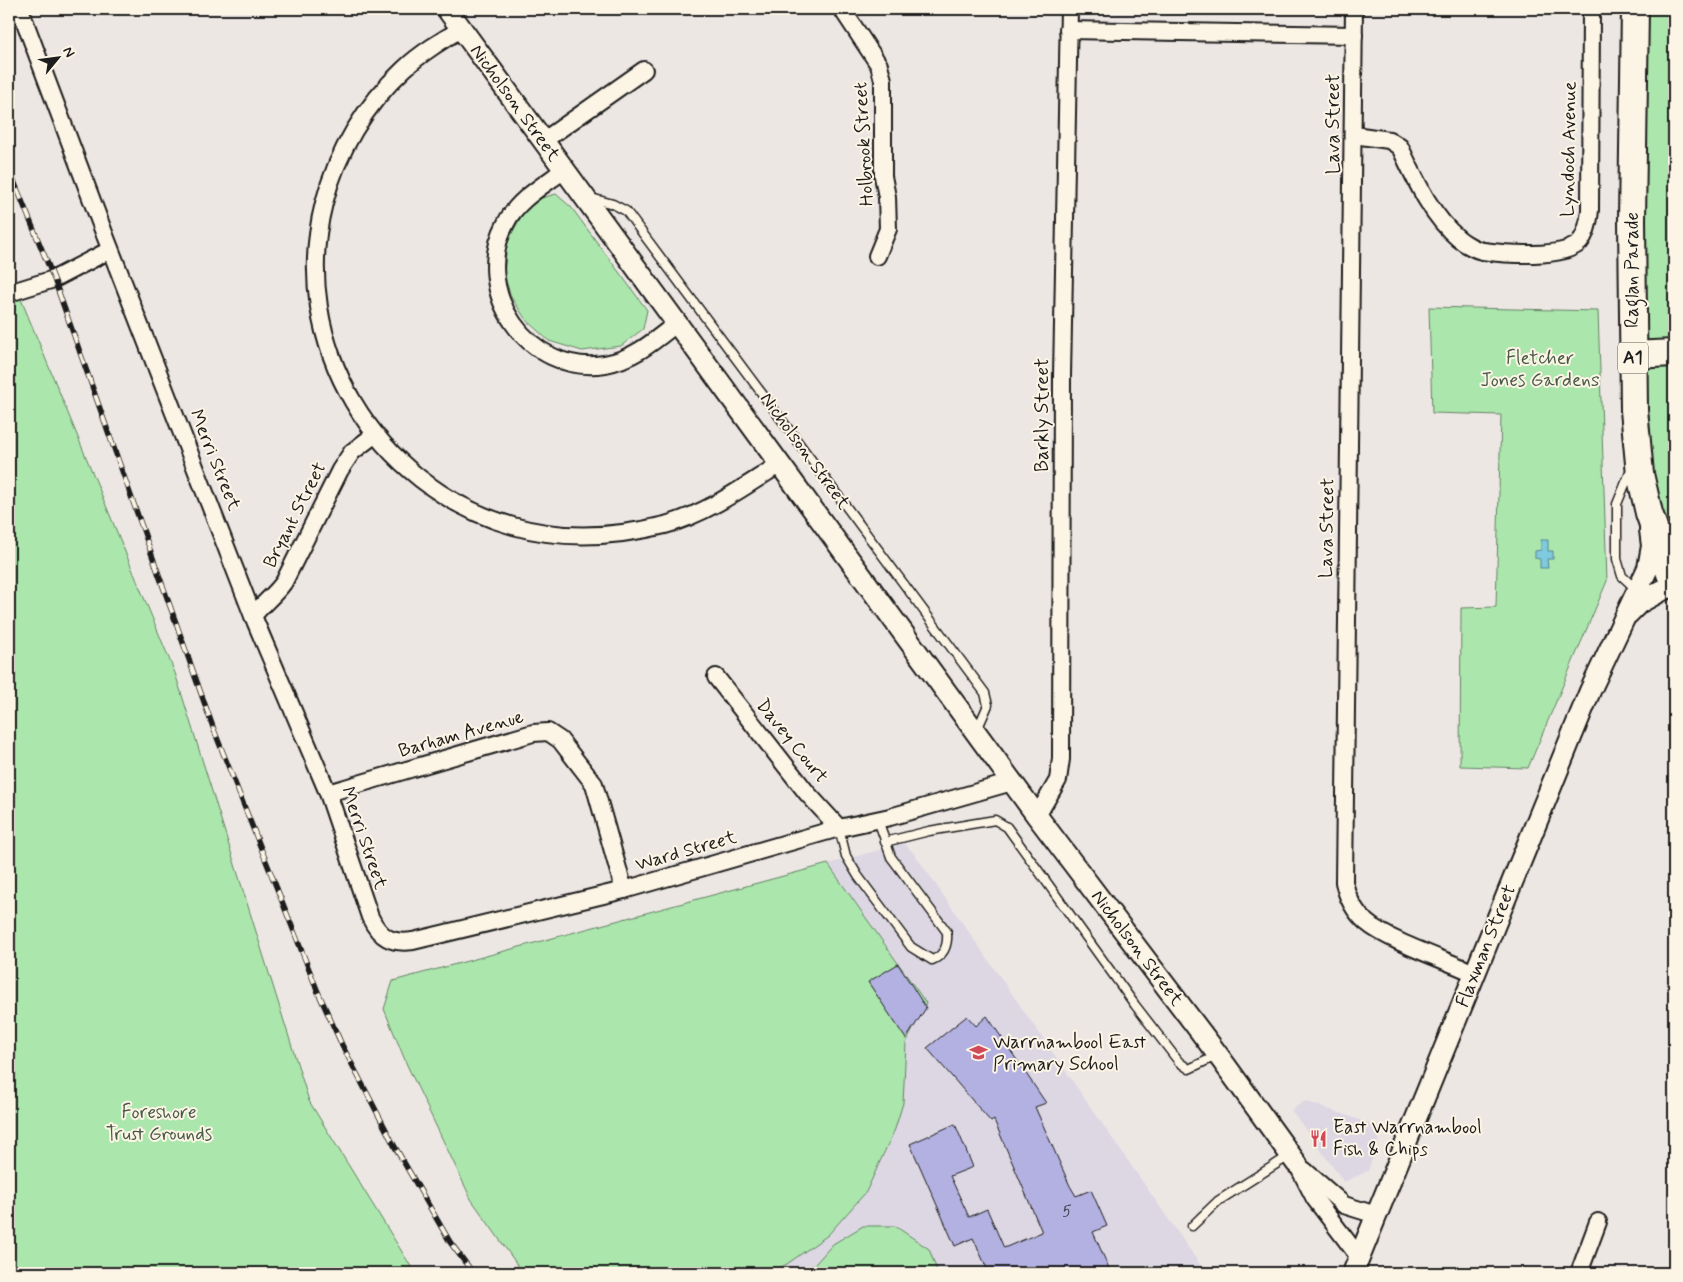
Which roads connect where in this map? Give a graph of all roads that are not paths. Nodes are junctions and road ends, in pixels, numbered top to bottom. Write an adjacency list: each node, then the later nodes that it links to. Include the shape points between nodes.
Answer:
1 (20, 9): 16 (street, Merri Street)
2 (446, 9): 8 (street, Nicholson Street)
3 (842, 9): 17 (street, Holbrook Street, via 879,65 883,80 883,176 888,229)
4 (1069, 9): 9 (street, Barkly Street)
5 (1354, 9): 10 (street, Lava Street)
6 (1591, 9): 12 (street, Lyndoch Avenue, via 1590,210 1588,226 1580,242 1567,250 1549,254 1481,251 1460,241 1442,224 1400,147 1389,140)
7 (1635, 9): 21 (highway, Raglan Parade / A1)
8 (461, 29): 13 (street, Nicholson Street); 22 (street, via 404,69 361,119 336,166 320,216 316,290 321,324 336,372 348,397)
9 (1068, 30): 10 (street); 33 (street, Barkly Street, via 1062,376 1061,759 1058,780)
10 (1354, 35): 12 (street, Lava Street)
11 (644, 70): 13 (street)
12 (1354, 135): 39 (street, Lava Street, via 1344,882 1357,912 1375,928)
13 (543, 140): 14 (street, Nicholson Street)
14 (564, 170): 15 (street, Nicholson Street); 19 (street, via 515,208 499,239 495,277 506,315 514,327 552,356 567,362 595,364 632,355)
15 (584, 197): 19 (street, Nicholson Street); 30 (lane, Nicholson Street, via 613,204 626,211 985,694 988,705)
16 (110, 250): 18 (street, via 54,279); 28 (street, Merri Street)
17 (877, 256)
18 (9, 293)
19 (676, 323): 24 (street, Nicholson Street)
20 (1674, 353): 21 (highway)
21 (1633, 355): 23 (highway, Raglan Parade / A1)
22 (374, 434): 24 (street, via 410,472 458,504 513,526 567,535 636,531 667,524 726,498); 28 (street, Bryant Street, via 352,452 284,582)
23 (1636, 442): 25 (highway, Raglan Parade / A1); 27 (lane, via 1632,464 1617,504 1616,548 1622,576)
24 (780, 464): 30 (street, Nicholson Street)
25 (1648, 513): 26 (highway, Raglan Parade / A1); 27 (street, Flaxman Street, via 1652,546)
26 (1674, 585): 27 (street, Flaxman Street)
27 (1642, 594): 39 (street, Flaxman Street, via 1622,620 1590,691)
28 (254, 616): 32 (street, Merri Street)
29 (716, 677): 35 (street, Davey Court)
30 (976, 732): 31 (street, Nicholson Street)
31 (1012, 782): 33 (street, Nicholson Street); 34 (street, Ward Street)
32 (328, 793): 37 (street, Barham Avenue, via 533,733 548,732 560,740 594,784); 38 (street, Merri Street)
33 (1037, 816): 40 (street, Nicholson Street)
34 (878, 820): 35 (street, Ward Street); 36 (lane)
35 (839, 828): 36 (lane, via 846,856 858,876 911,946 932,960 940,957 948,944 947,932 891,857); 37 (street, Ward Street)
36 (885, 842): 40 (lane, via 995,820 1007,827 1179,1062 1189,1069)
37 (624, 890): 38 (street, Ward Street, via 398,944)
38 (375, 926)
39 (1474, 972): 42 (street, Flaxman Street)
40 (1218, 1055): 41 (street, Nicholson Street)
41 (1294, 1159): 42 (street, Nicholson Street, via 1344,1205); 44 (lane, via 1218,1202); 45 (street, Nicholson Street)
42 (1376, 1215): 45 (street, Flaxman Street)
43 (1598, 1222): 46 (street)
44 (1192, 1226)
45 (1356, 1265)
46 (1579, 1273)

